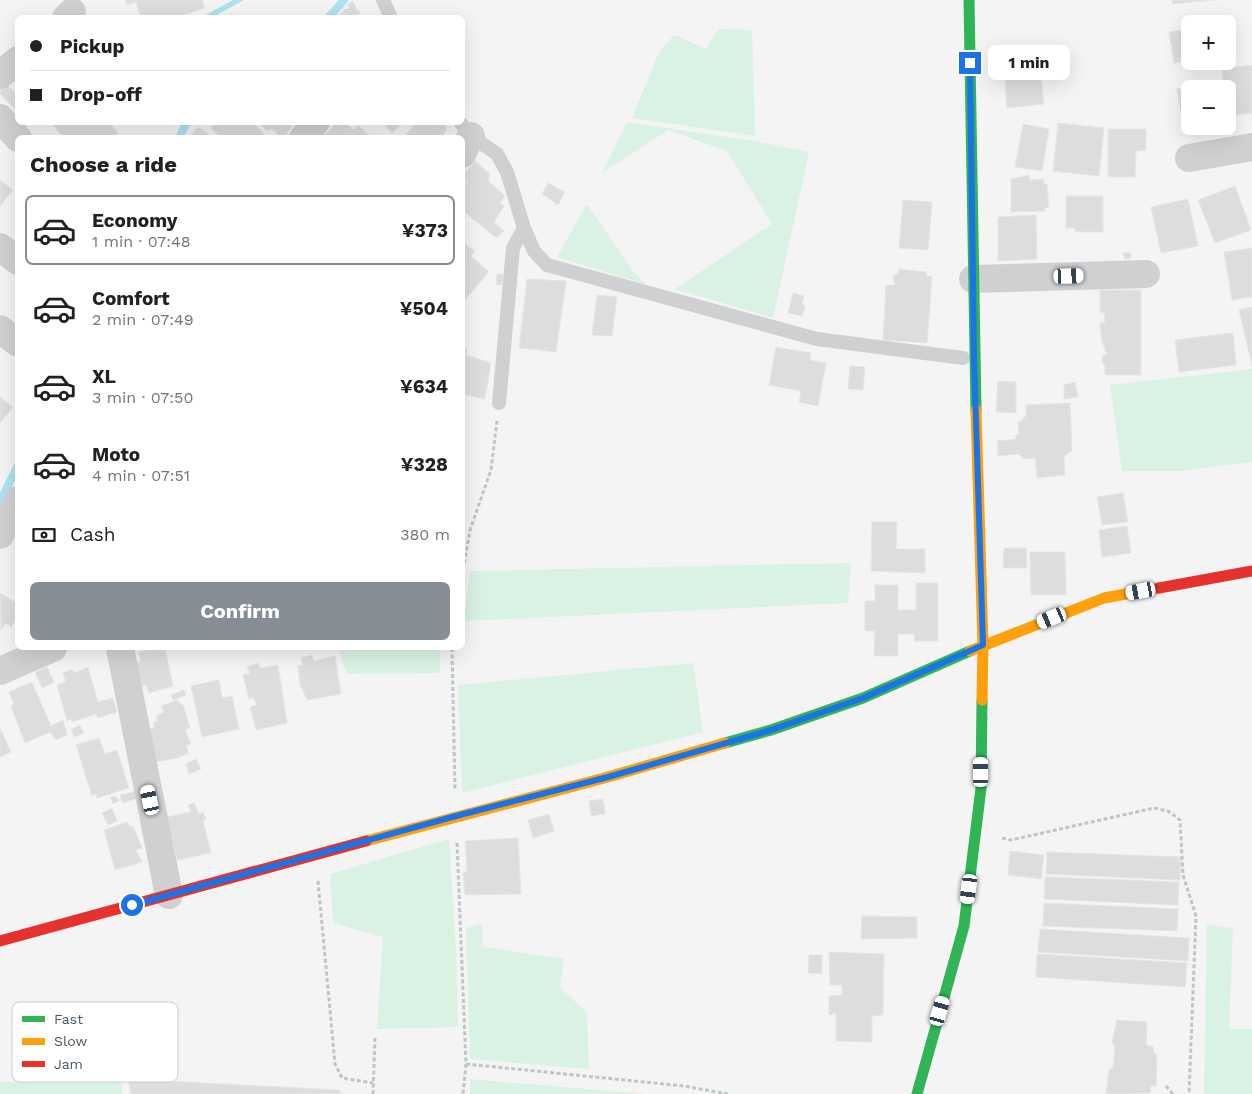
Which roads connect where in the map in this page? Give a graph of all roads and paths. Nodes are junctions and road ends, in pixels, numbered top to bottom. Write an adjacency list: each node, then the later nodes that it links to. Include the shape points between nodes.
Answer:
1 (383, 0): 3 (lane)
2 (969, 0): 19 (street)
3 (390, 15)
4 (15, 63): 5 (street)
5 (0, 76)
6 (0, 118): 8 (street)
7 (314, 125): 9 (street)
8 (15, 135)
9 (305, 135)
10 (465, 137): 13 (lane, via 497,154 507,172)
11 (1252, 147): 12 (street)
12 (1189, 158)
13 (524, 228): 22 (lane, via 534,251 547,265 817,339); 23 (lane, via 513,248)
14 (15, 236): 15 (street)
15 (0, 240)
16 (0, 247): 17 (street)
17 (15, 259)
18 (1146, 274): 19 (street)
19 (973, 279): 28 (street)
20 (0, 328): 21 (street)
21 (15, 340)
22 (963, 358)
23 (499, 403): 26 (path, via 490,470 470,530)
24 (15, 506): 25 (street)
25 (0, 535)
26 (465, 559)
27 (1252, 571): 28 (street, via 1104,598)
28 (983, 645): 33 (street, via 863,698 771,730); 34 (street, via 981,788)
29 (48, 650): 32 (street)
30 (120, 650): 36 (street)
31 (452, 650): 33 (path)
32 (1, 669)
33 (456, 816): 35 (street); 39 (path)
34 (976, 831): 45 (street, via 964,926); 47 (path, via 1011,840 1154,808 1168,810 1180,820 1183,875 1196,916)
35 (315, 855): 36 (street); 40 (path, via 335,1064 342,1078)
36 (169, 895): 37 (street)
37 (0, 941)
38 (375, 1038): 40 (path)
39 (466, 1064): 43 (path); 44 (path, via 684,1086)
40 (373, 1083): 42 (path)
41 (1166, 1086): 46 (path)
42 (373, 1094)
43 (463, 1094)
44 (728, 1094)
45 (917, 1094)
46 (1173, 1094)
47 (1189, 1094)

